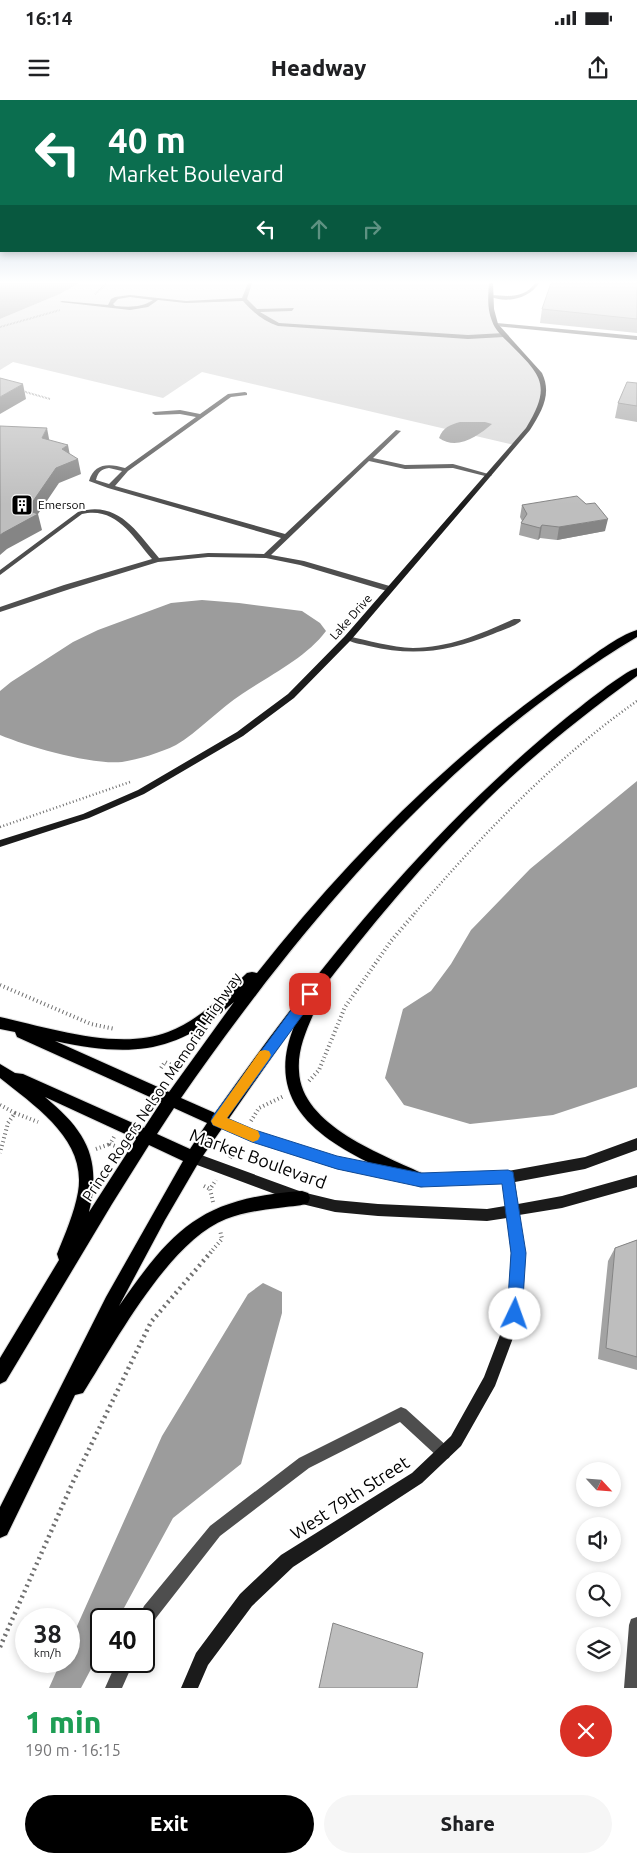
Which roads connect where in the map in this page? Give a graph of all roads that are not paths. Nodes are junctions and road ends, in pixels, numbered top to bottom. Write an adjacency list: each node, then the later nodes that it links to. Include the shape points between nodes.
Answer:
1 (525, 357): 8 (street, Lake Drive, via 540,373 545,385 540,411)
2 (245, 394): 4 (lane, via 230,395)
3 (155, 413): 4 (lane, via 180,412)
4 (200, 416): 7 (lane)
5 (398, 431): 6 (lane)
6 (368, 459): 8 (lane, via 404,467 453,466); 10 (lane)
7 (126, 470): 9 (lane); 9 (lane, via 109,466 97,469 92,481)
8 (489, 474): 14 (street, Lake Drive)
9 (110, 487): 10 (lane)
10 (287, 537): 11 (lane)
11 (266, 556): 12 (lane, via 208,555); 14 (lane, via 301,562)
12 (158, 560): 13 (lane, via 116,516 87,510); 15 (lane)
13 (0, 573)
14 (390, 589): 18 (street, Lake Drive)
15 (0, 610)
16 (517, 621): 18 (lane, via 448,646 420,650)
17 (637, 633): 21 (main road, Prince Rogers Nelson Memorial Highway, via 551,690 455,767 376,842)
18 (348, 638): 20 (street, Lake Drive, via 291,696 240,734 181,770 86,816)
19 (637, 671): 22 (main road, via 601,696 505,775 407,875)
20 (0, 844)
21 (278, 953): 23 (main road, via 200,1020 183,1032 156,1042 89,1041); 25 (main road, Prince Rogers Nelson Memorial Highway)
22 (329, 970): 26 (main road); 31 (main road, via 300,1030 291,1068 294,1090 315,1121 333,1135)
23 (0, 1023): 25 (main road, Market Boulevard)
24 (0, 1069): 27 (main road, Market Boulevard); 35 (main road, via 68,1127 80,1143 87,1166 88,1190 80,1218)
25 (172, 1101): 26 (main road, Market Boulevard); 27 (main road, Prince Rogers Nelson Memorial Highway)
26 (218, 1121): 29 (main road); 31 (street, Market Boulevard, via 252,1136 337,1163)
27 (147, 1137): 29 (main road, Market Boulevard); 35 (main road, Prince Rogers Nelson Memorial Highway)
28 (637, 1144): 30 (street, Market Boulevard, via 585,1163)
29 (193, 1158): 33 (street, Market Boulevard); 37 (main road, via 104,1316)
30 (508, 1177): 31 (street, Market Boulevard); 34 (street, West 79th Street)
31 (421, 1180)
32 (637, 1181): 34 (street, Market Boulevard, via 562,1202)
33 (302, 1198): 34 (street, Market Boulevard, via 335,1206 378,1210 487,1215); 37 (main road, via 266,1201 216,1216 177,1243 130,1307)
34 (513, 1210): 38 (street, West 79th Street, via 518,1253 515,1314 490,1381 456,1441)
35 (38, 1310): 36 (main road, Prince Rogers Nelson Memorial Highway)
36 (0, 1376)
37 (48, 1431): 39 (main road)
38 (444, 1452): 40 (lane, via 401,1414 304,1463 215,1531); 44 (street, West 79th Street, via 417,1478 287,1561 246,1600 202,1659)
39 (0, 1528)
40 (153, 1608)
41 (637, 1625): 45 (lane)
42 (120, 1673): 43 (lane)
43 (113, 1688)
44 (189, 1688)
45 (632, 1688)

